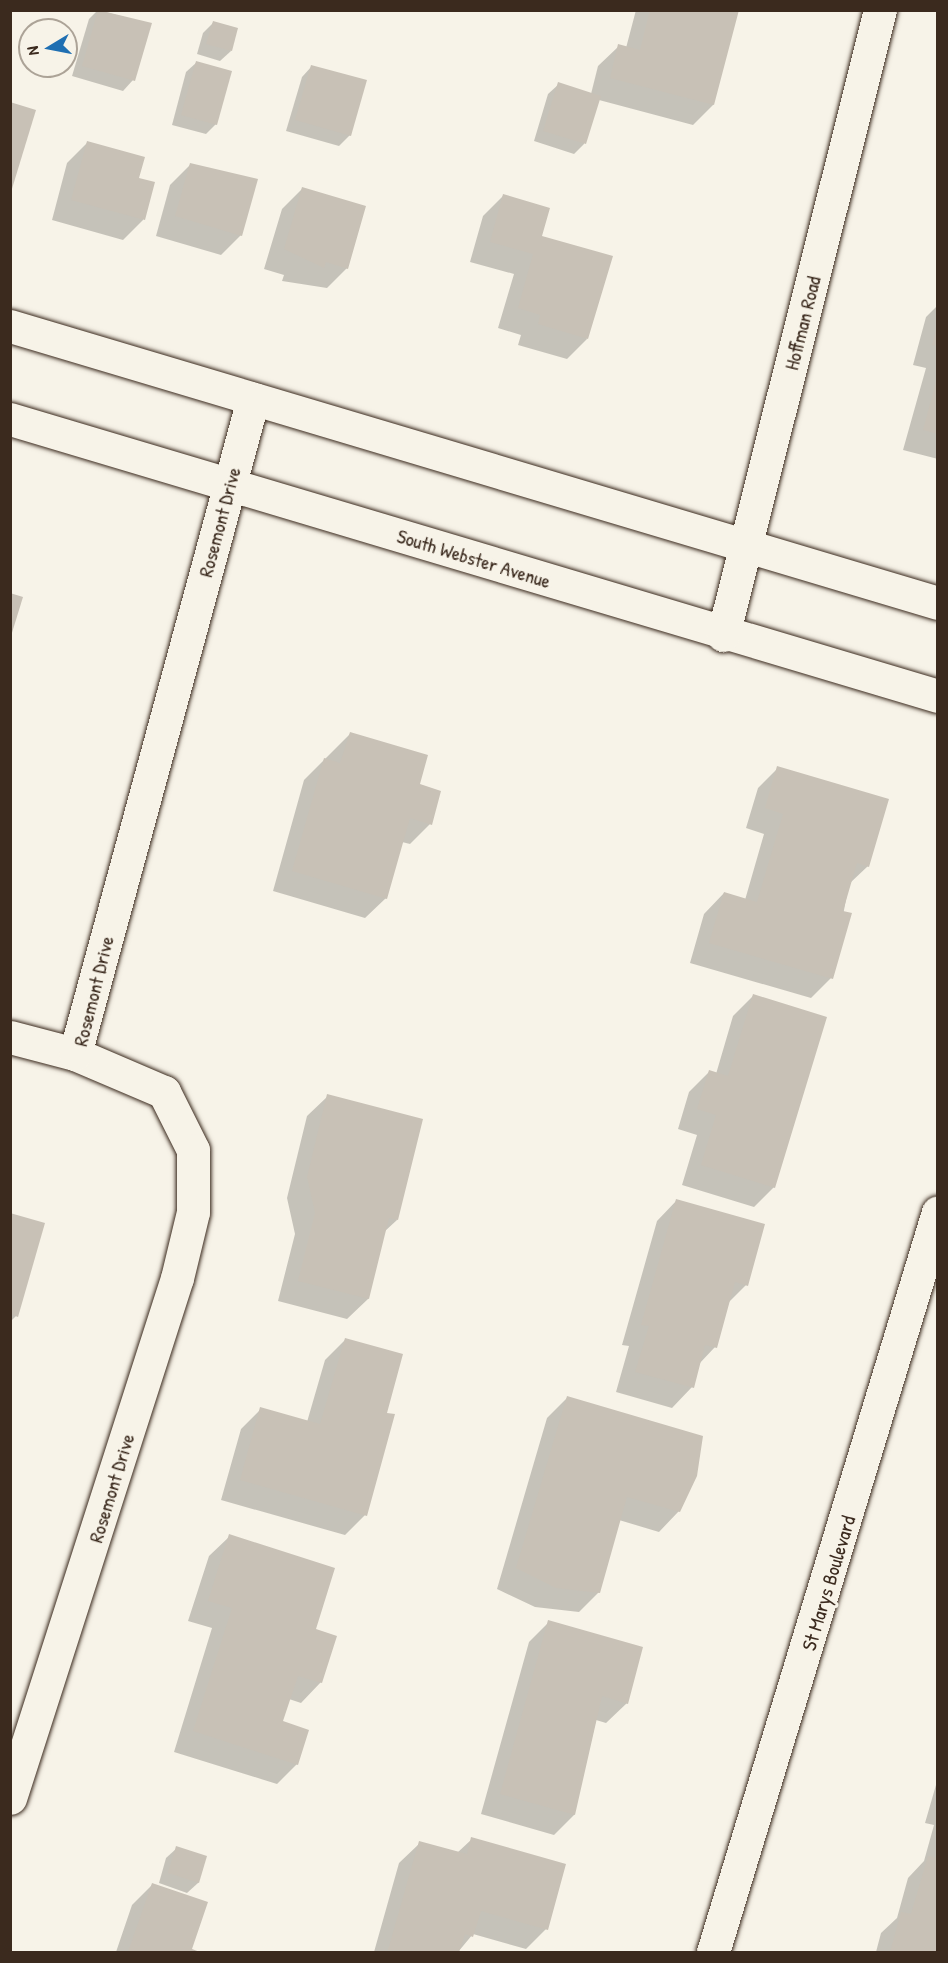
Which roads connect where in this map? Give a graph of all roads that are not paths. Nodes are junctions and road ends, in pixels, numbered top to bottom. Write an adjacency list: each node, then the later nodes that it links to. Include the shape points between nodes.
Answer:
1 (880, 10): 6 (street, Hoffman Road)
2 (10, 326): 3 (street)
3 (253, 399): 5 (street, Rosemont Drive); 6 (street)
4 (10, 419): 5 (street, South Webster Avenue)
5 (229, 484): 8 (street, South Webster Avenue); 11 (street, Rosemont Drive)
6 (745, 546): 7 (street); 8 (street, Hoffman Road)
7 (938, 603)
8 (723, 634): 9 (street, South Webster Avenue)
9 (938, 696)
10 (10, 1038): 11 (street)
11 (75, 1054): 13 (street, Rosemont Drive, via 164,1092 193,1150 193,1212 80,1592)
12 (938, 1212): 14 (street, St Marys Boulevard)
13 (10, 1798)
14 (713, 1953)

